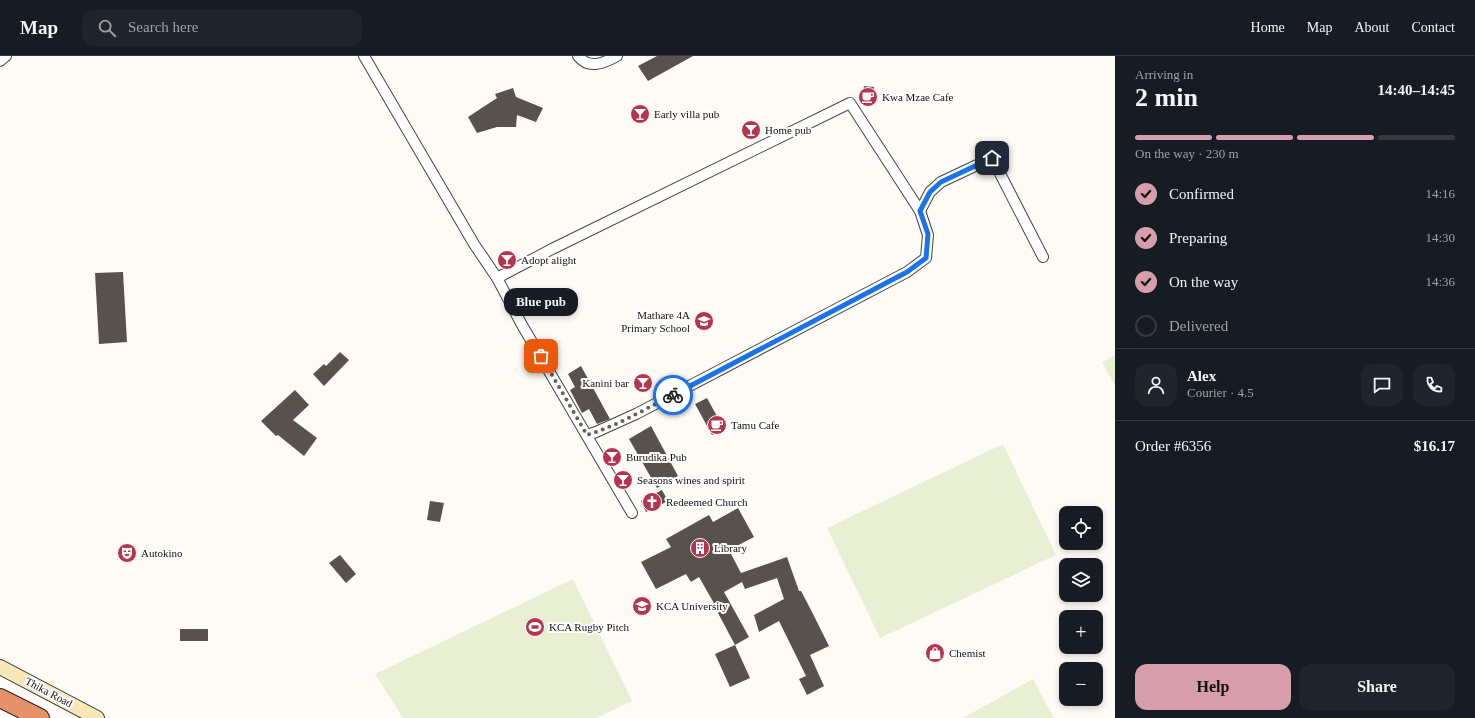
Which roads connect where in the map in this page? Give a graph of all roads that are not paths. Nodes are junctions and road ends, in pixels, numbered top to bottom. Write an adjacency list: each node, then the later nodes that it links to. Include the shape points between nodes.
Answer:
1 (6, 56): 5 (street)
2 (364, 56): 8 (street, via 466,231)
3 (578, 56): 4 (street, via 587,64 595,65)
4 (617, 56)
5 (0, 61)
6 (920, 211): 7 (street, via 930,192 941,182 992,158); 8 (street, via 850,103); 9 (street, via 928,234 926,258 907,272 642,410)
7 (1043, 257)
8 (497, 278): 9 (street)
9 (587, 435): 10 (street)
10 (632, 513)
11 (0, 667): 14 (main road, Thika Road)
12 (0, 698): 13 (highway)
13 (40, 718)
14 (97, 718)

